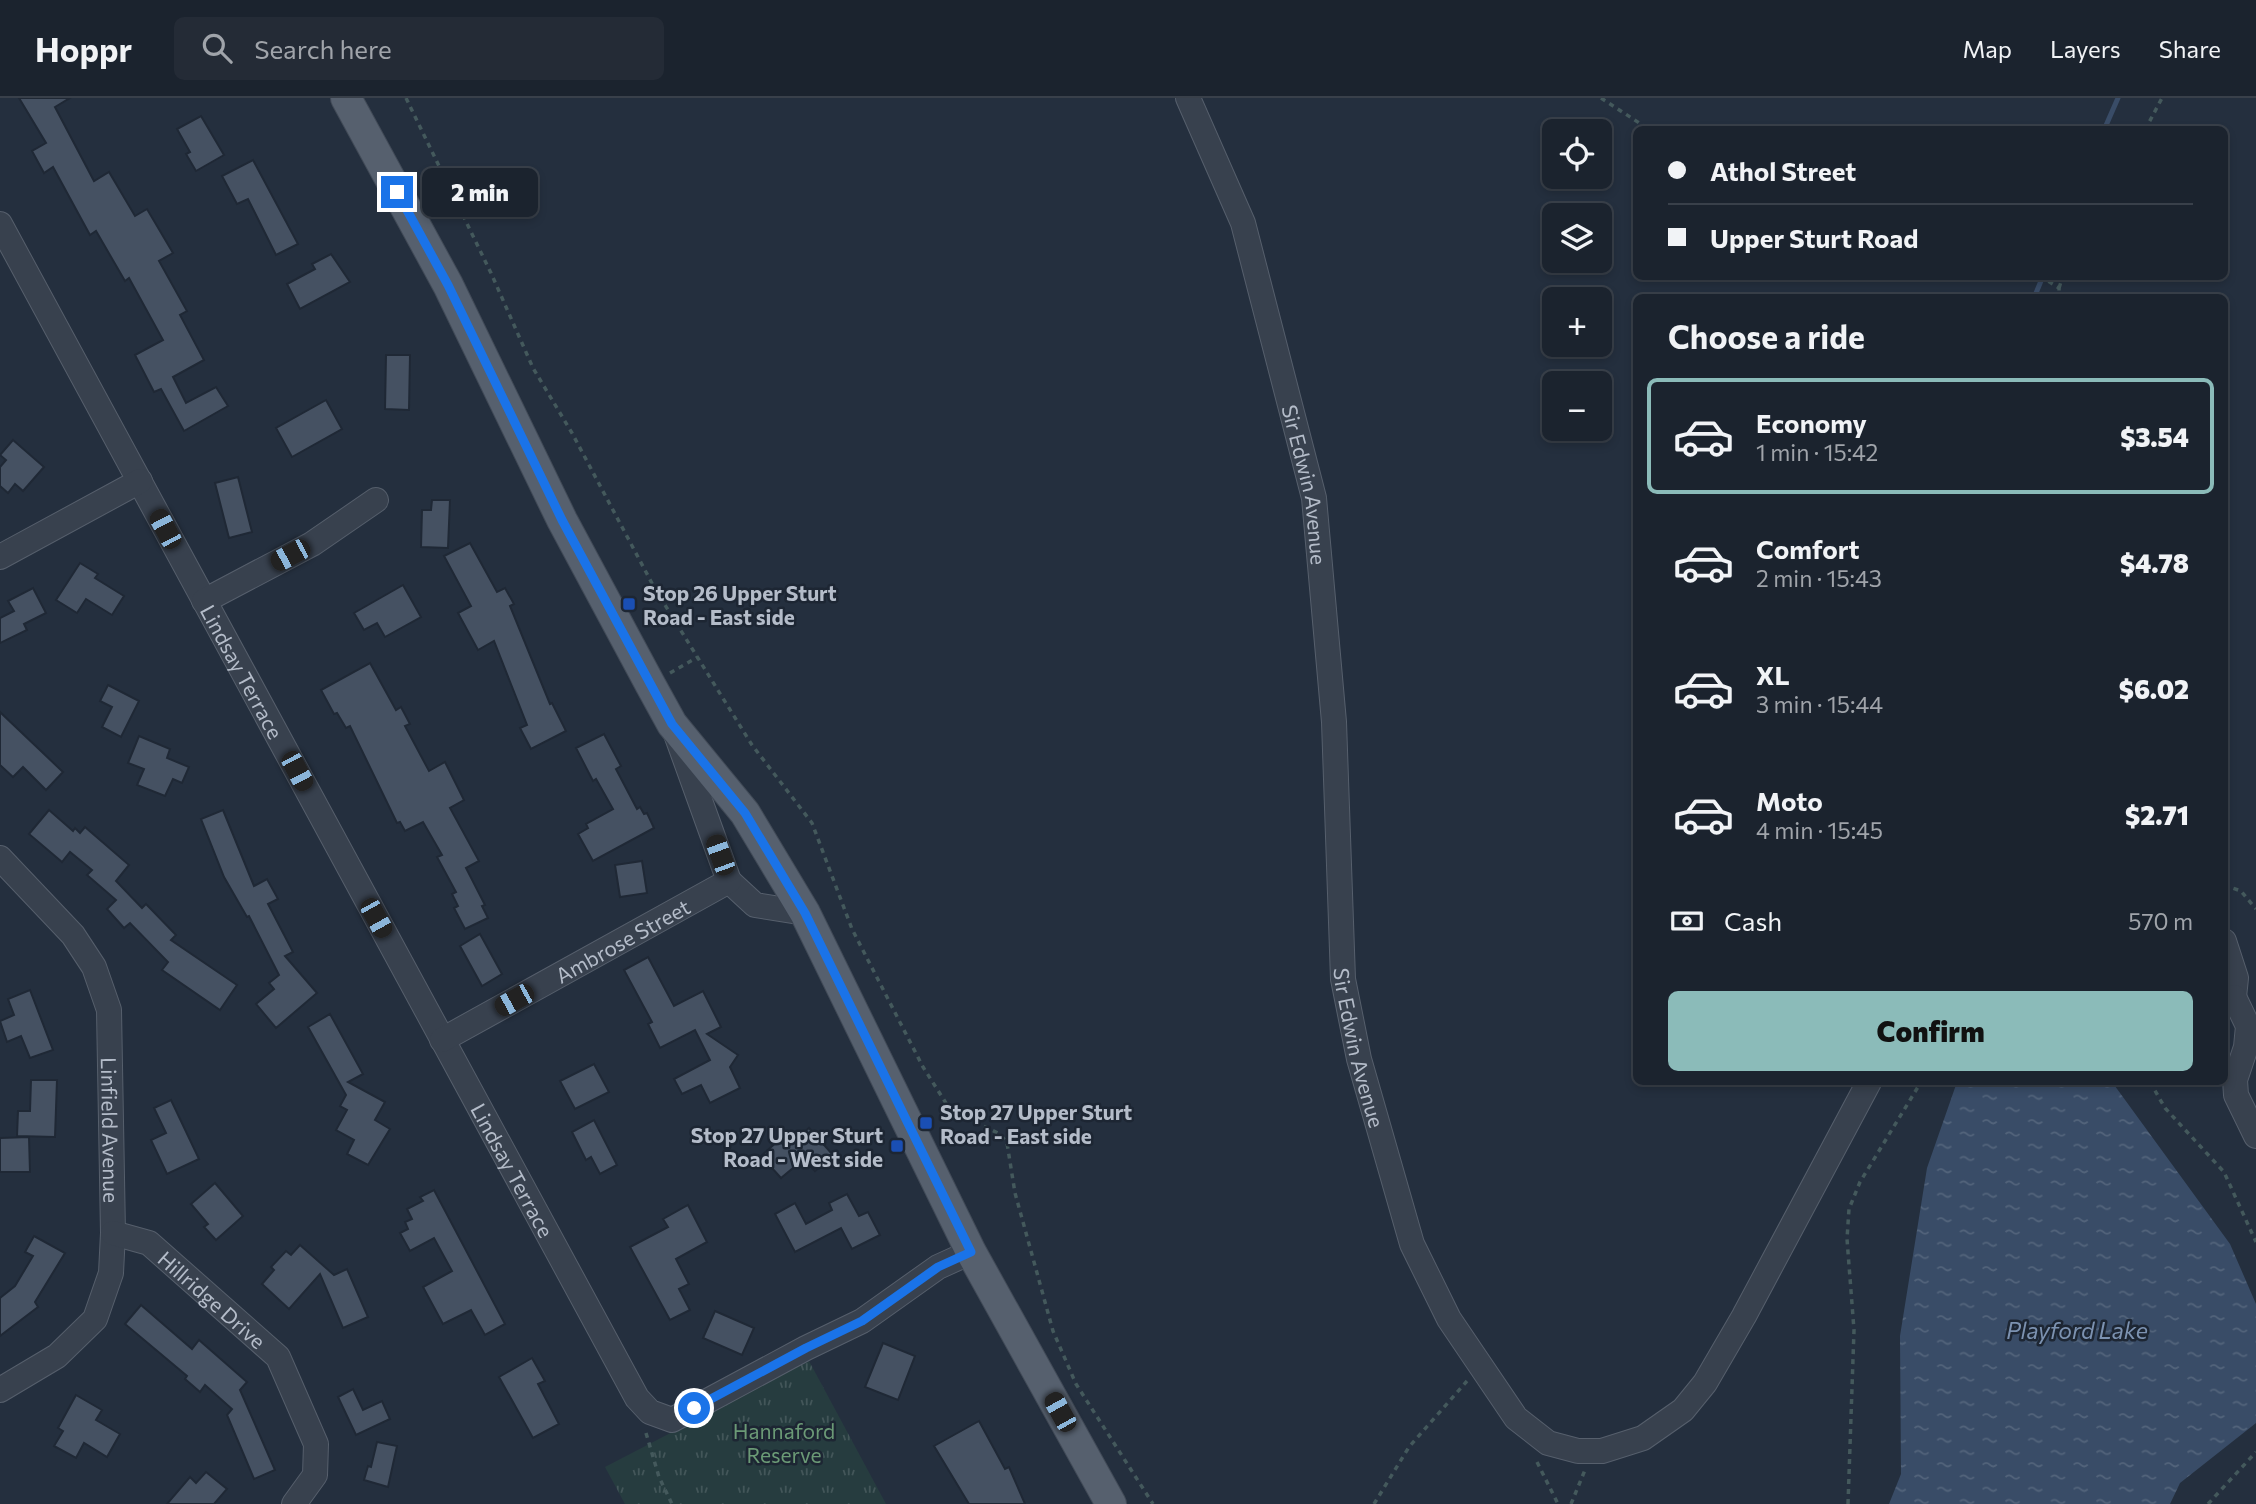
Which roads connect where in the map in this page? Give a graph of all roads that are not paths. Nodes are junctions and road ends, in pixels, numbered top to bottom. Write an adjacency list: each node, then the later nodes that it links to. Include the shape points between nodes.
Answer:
1 (346, 98): 8 (main road, via 448,285 562,520)
2 (1188, 98): 15 (street, Sir Edwin Avenue, via 1243,223 1314,498 1334,722 1343,979 1359,1059 1412,1244 1449,1319 1516,1418 1548,1443 1597,1451 1643,1438 1683,1410 1705,1383)
3 (1, 230): 4 (street, Lindsay Terrace)
4 (139, 481): 6 (street); 7 (street, Lindsay Terrace)
5 (376, 500): 7 (street, via 312,544)
6 (0, 557)
7 (204, 601): 14 (street, Lindsay Terrace)
8 (672, 724): 10 (street); 11 (main road, via 745,813)
9 (0, 858): 17 (street, Linfield Avenue, via 73,935 94,967 109,1010)
10 (729, 881): 11 (street, via 755,905); 14 (street, Ambrose Street)
11 (805, 913): 18 (main road)
12 (2228, 953): 13 (street, via 2236,978)
13 (2229, 999): 16 (street, via 2248,1026 2235,1080 2236,1095)
14 (442, 1040): 18 (street, Lindsay Terrace, via 637,1398 650,1412 672,1420 862,1321 938,1267)
15 (1867, 1085)
16 (2256, 1136)
17 (113, 1233): 19 (street, Linfield Avenue, via 111,1273 95,1319 57,1356); 20 (street, Hillridge Drive, via 149,1243 278,1357 316,1444 315,1475)
18 (971, 1252): 21 (main road)
19 (0, 1390)
20 (294, 1504)
21 (1111, 1504)

